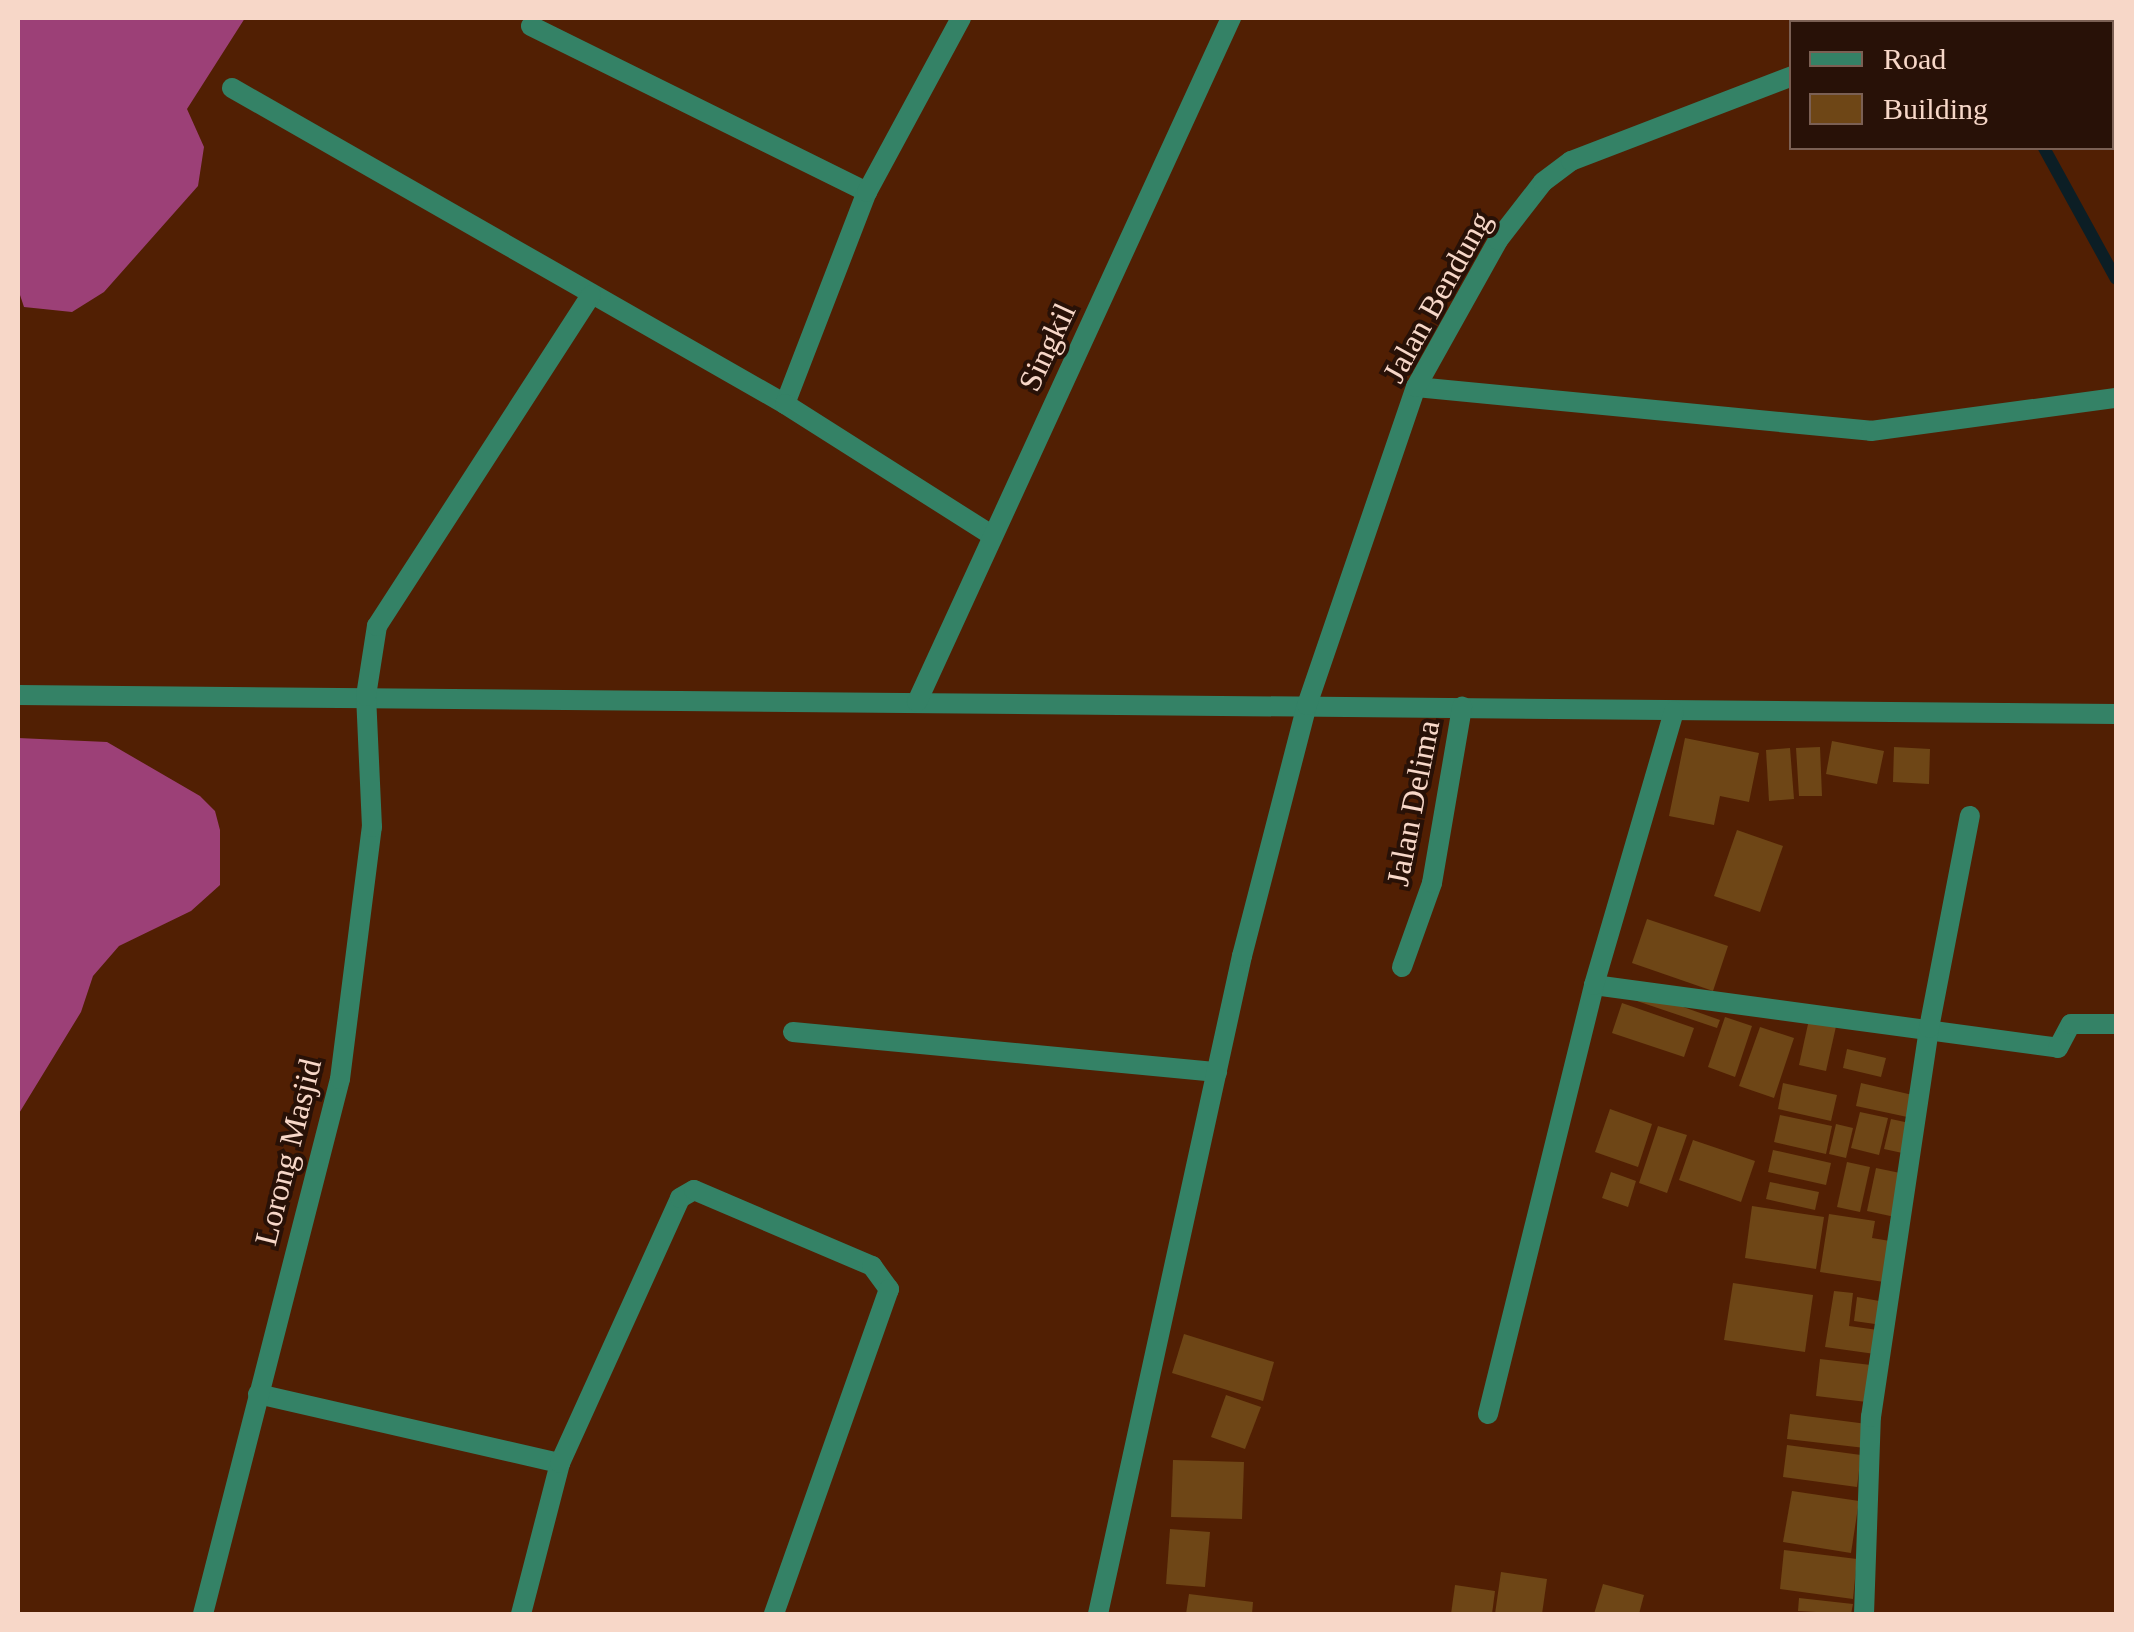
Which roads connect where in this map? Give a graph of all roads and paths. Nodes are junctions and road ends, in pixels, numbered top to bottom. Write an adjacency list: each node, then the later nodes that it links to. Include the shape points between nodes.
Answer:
1 (961, 18): 6 (street)
2 (1231, 18): 11 (street, Singkil)
3 (531, 26): 6 (street)
4 (1789, 77): 8 (street, Jalan Bendung, via 1571,161 1544,182 1498,240)
5 (232, 88): 7 (street)
6 (867, 192): 10 (street)
7 (591, 295): 10 (street); 13 (street, Lorong Masjid, via 387,603 367,663)
8 (1416, 387): 9 (street, via 1871,431); 15 (street, Jalan Bendung)
9 (2116, 398)
10 (785, 404): 11 (street)
11 (993, 536): 14 (street, Singkil)
12 (18, 695): 13 (street)
13 (366, 696): 14 (street); 26 (street, Lorong Masjid, via 372,827 340,1079)
14 (917, 702): 15 (street)
15 (1308, 705): 16 (street); 25 (street, Jalan Bendung)
16 (1462, 707): 17 (street); 20 (street, Jalan Delima, via 1432,883)
17 (1674, 711): 18 (street); 21 (street)
18 (2116, 714)
19 (1970, 816): 23 (street)
20 (1402, 967)
21 (1594, 985): 23 (street); 27 (street)
22 (2116, 1024): 23 (street, via 2071,1024 2058,1048)
23 (1929, 1028): 33 (street, via 1871,1417)
24 (793, 1032): 25 (street)
25 (1216, 1072): 32 (street, Jalan Bendung)
26 (258, 1394): 28 (street); 29 (street, Lorong Masjid)
27 (1488, 1414)
28 (560, 1463): 30 (street); 31 (street, via 685,1192 699,1190 882,1272 887,1298)
29 (203, 1614)
30 (522, 1614)
31 (774, 1614)
32 (1098, 1614)
33 (1864, 1614)

